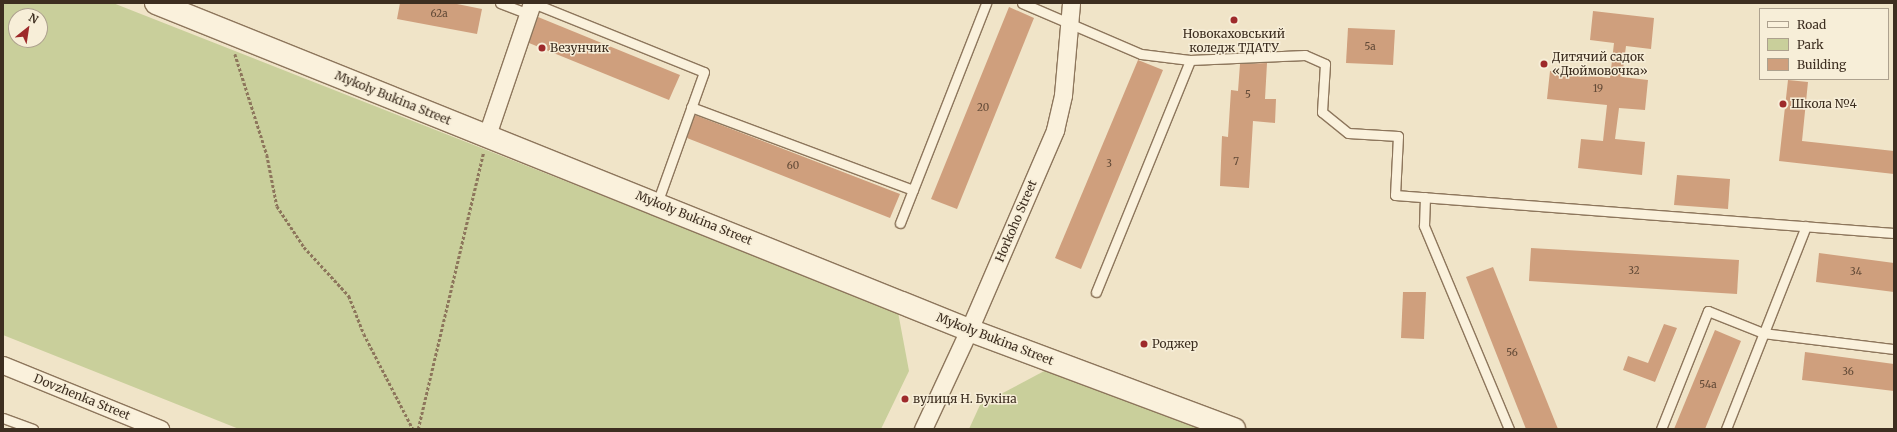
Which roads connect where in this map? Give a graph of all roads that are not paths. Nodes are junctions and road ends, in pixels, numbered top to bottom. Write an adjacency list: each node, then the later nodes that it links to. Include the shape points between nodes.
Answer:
1 (156, 3): 7 (street, Mykoly Bukina Street)
2 (500, 3): 6 (lane)
3 (986, 3): 12 (lane)
4 (1022, 3): 8 (lane)
5 (1071, 3): 8 (street, Horkoho Street)
6 (531, 7): 10 (lane, via 704,72); 11 (street)
7 (185, 8): 11 (street, Mykoly Bukina Street, via 228,32)
8 (1069, 24): 9 (lane, via 1141,54); 19 (street, Horkoho Street, via 1063,95 1055,130)
9 (1190, 60): 13 (lane, via 1305,55 1325,64 1322,112 1348,133 1398,136 1395,195); 18 (lane)
10 (691, 107): 12 (lane); 14 (lane)
11 (487, 135): 14 (street, Mykoly Bukina Street)
12 (913, 190): 15 (lane)
13 (1425, 198): 16 (lane); 28 (lane, via 1424,226)
14 (657, 203): 19 (street, Mykoly Bukina Street)
15 (900, 223)
16 (1806, 226): 17 (lane); 20 (lane)
17 (1894, 233)
18 (1096, 292)
19 (969, 330): 26 (street, Horkoho Street); 27 (street, Mykoly Bukina Street)
20 (1763, 333): 21 (lane); 29 (lane, via 1708,311); 30 (lane)
21 (1894, 349)
22 (3, 366): 25 (street, Dovzhenka Street)
23 (3, 418): 24 (lane)
24 (33, 429)
25 (160, 429)
26 (923, 429)
27 (1234, 429)
28 (1509, 429)
29 (1661, 429)
30 (1726, 429)

